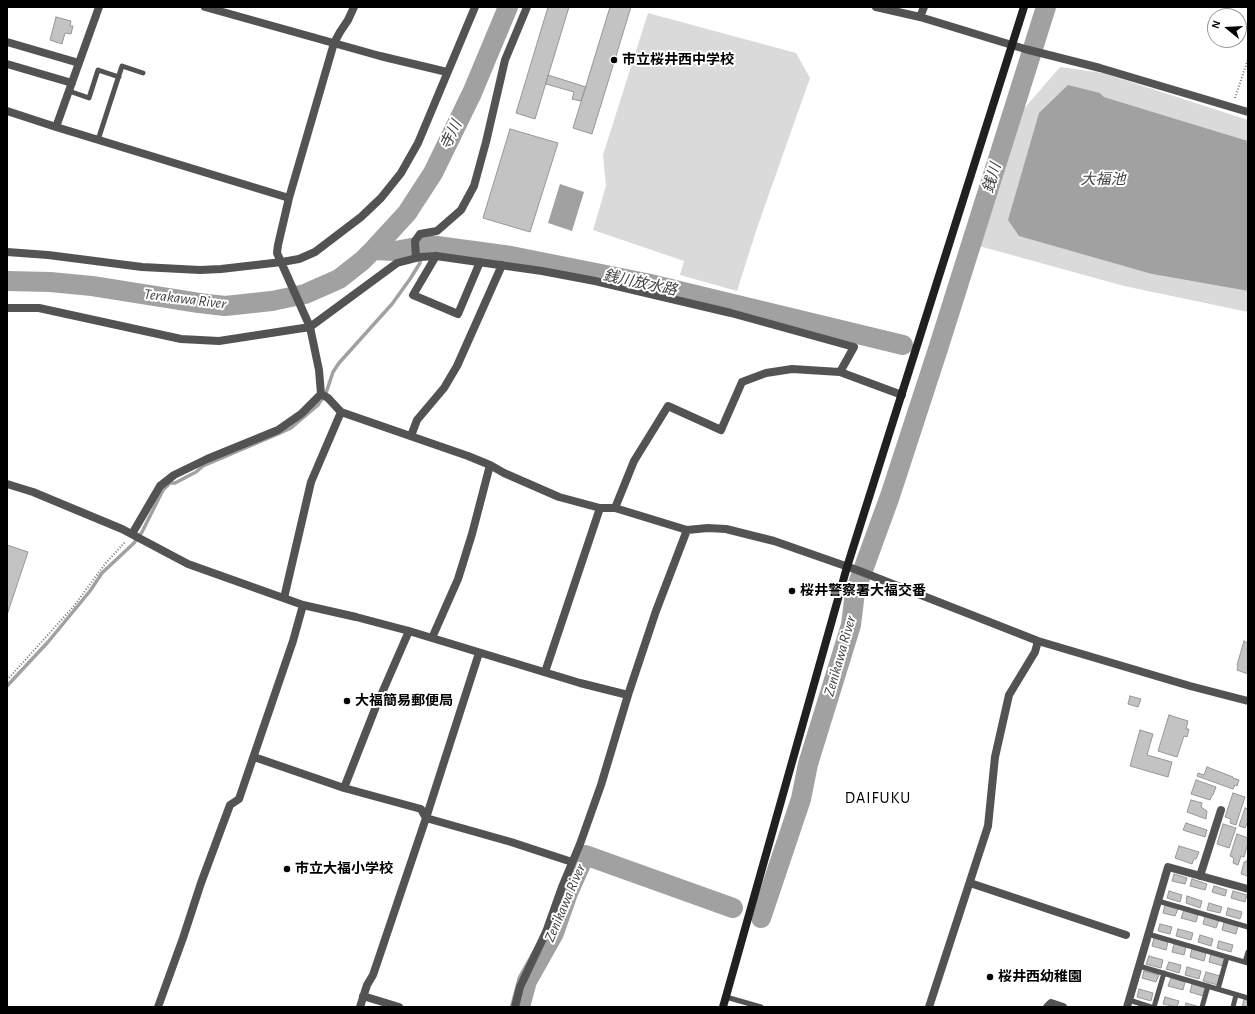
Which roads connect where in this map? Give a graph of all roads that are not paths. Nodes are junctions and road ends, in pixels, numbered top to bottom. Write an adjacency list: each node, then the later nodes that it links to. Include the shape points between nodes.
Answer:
1 (100, 7): 13 (street)
2 (205, 7): 11 (street)
3 (354, 7): 11 (street)
4 (476, 7): 15 (street)
5 (527, 7): 26 (street, via 505,60 474,186 461,210 438,231 420,234 415,241)
6 (876, 7): 9 (street)
7 (924, 7): 9 (street)
8 (1024, 7): 12 (street)
9 (920, 17): 12 (street)
10 (7, 42): 13 (street)
11 (334, 44): 15 (street); 24 (street)
12 (1012, 45): 21 (street); 33 (street)
13 (79, 63): 18 (street)
14 (7, 64): 18 (street)
15 (448, 72): 29 (street, via 418,143 401,173 381,198 323,247)
16 (143, 73): 17 (lane, via 122,66)
17 (119, 77): 19 (lane, via 98,70 89,98); 23 (lane)
18 (72, 83): 19 (street)
19 (69, 91): 22 (street)
20 (7, 111): 22 (street)
21 (1248, 112)
22 (56, 127): 23 (street)
23 (98, 140): 24 (street)
24 (289, 198): 29 (street, via 277,253)
25 (7, 252): 29 (street, via 142,267 200,270)
26 (425, 257): 27 (street); 27 (street, via 413,295 458,314); 31 (street, via 397,263)
27 (480, 262): 28 (street)
28 (502, 265): 32 (street, via 595,281 731,313 854,348); 36 (street, via 457,366 444,388 417,420)
29 (283, 266): 31 (street)
30 (7, 308): 31 (street, via 39,308 181,339 211,341)
31 (308, 324): 34 (street)
32 (840, 372): 33 (street); 40 (street, via 792,369 766,373 742,382 721,430 668,406 634,461)
33 (902, 395): 43 (street)
34 (325, 396): 35 (street); 42 (street, via 278,430 174,475 160,486)
35 (341, 412): 36 (street); 44 (street, via 311,482)
36 (411, 436): 37 (street)
37 (490, 465): 39 (street, via 559,497); 47 (street, via 458,579)
38 (7, 484): 42 (street, via 33,492)
39 (600, 508): 40 (street); 50 (street)
40 (615, 508): 41 (street)
41 (687, 530): 43 (street, via 726,529 774,541); 51 (street)
42 (135, 536): 44 (street, via 188,564)
43 (847, 566): 48 (street); 74 (street)
44 (284, 598): 45 (street)
45 (303, 605): 46 (street); 53 (street)
46 (409, 631): 47 (street); 54 (street)
47 (432, 638): 49 (street)
48 (1038, 642): 52 (street); 59 (street, via 1035,652 1009,695 995,758 988,826)
49 (479, 653): 50 (street); 56 (street)
50 (545, 672): 51 (street)
51 (628, 695): 57 (street, via 601,785)
52 (1248, 701)
53 (254, 757): 54 (street); 77 (street, via 239,799 230,805)
54 (344, 788): 56 (street, via 421,810)
55 (1221, 810): 58 (street)
56 (426, 818): 57 (street); 73 (street, via 373,975)
57 (572, 862): 80 (street, via 546,932 520,987)
58 (1200, 876): 60 (street); 61 (street, via 1168,867)
59 (970, 883): 64 (street); 83 (street)
60 (1248, 889)
61 (1158, 901): 62 (lane); 63 (street)
62 (1248, 927)
63 (1148, 934): 66 (lane); 68 (street)
64 (1126, 935)
65 (1248, 952): 67 (lane)
66 (1227, 957): 67 (lane); 71 (lane)
67 (1246, 962)
68 (1139, 966): 69 (lane); 76 (street)
69 (1164, 973): 70 (lane); 86 (lane)
70 (1208, 986): 71 (lane); 87 (lane)
71 (1218, 989): 72 (lane)
72 (1236, 995): 75 (lane); 88 (lane)
73 (363, 996): 78 (street); 79 (street)
74 (726, 996): 81 (street); 82 (lane)
75 (1248, 998)
76 (1128, 1004): 86 (lane)
77 (158, 1007)
78 (360, 1007)
79 (399, 1007)
80 (515, 1007)
81 (723, 1007)
82 (760, 1007)
83 (929, 1007)
84 (1047, 1007): 85 (street, via 1051,1003)
85 (1063, 1007)
86 (1153, 1007)
87 (1202, 1007)
88 (1233, 1007)

